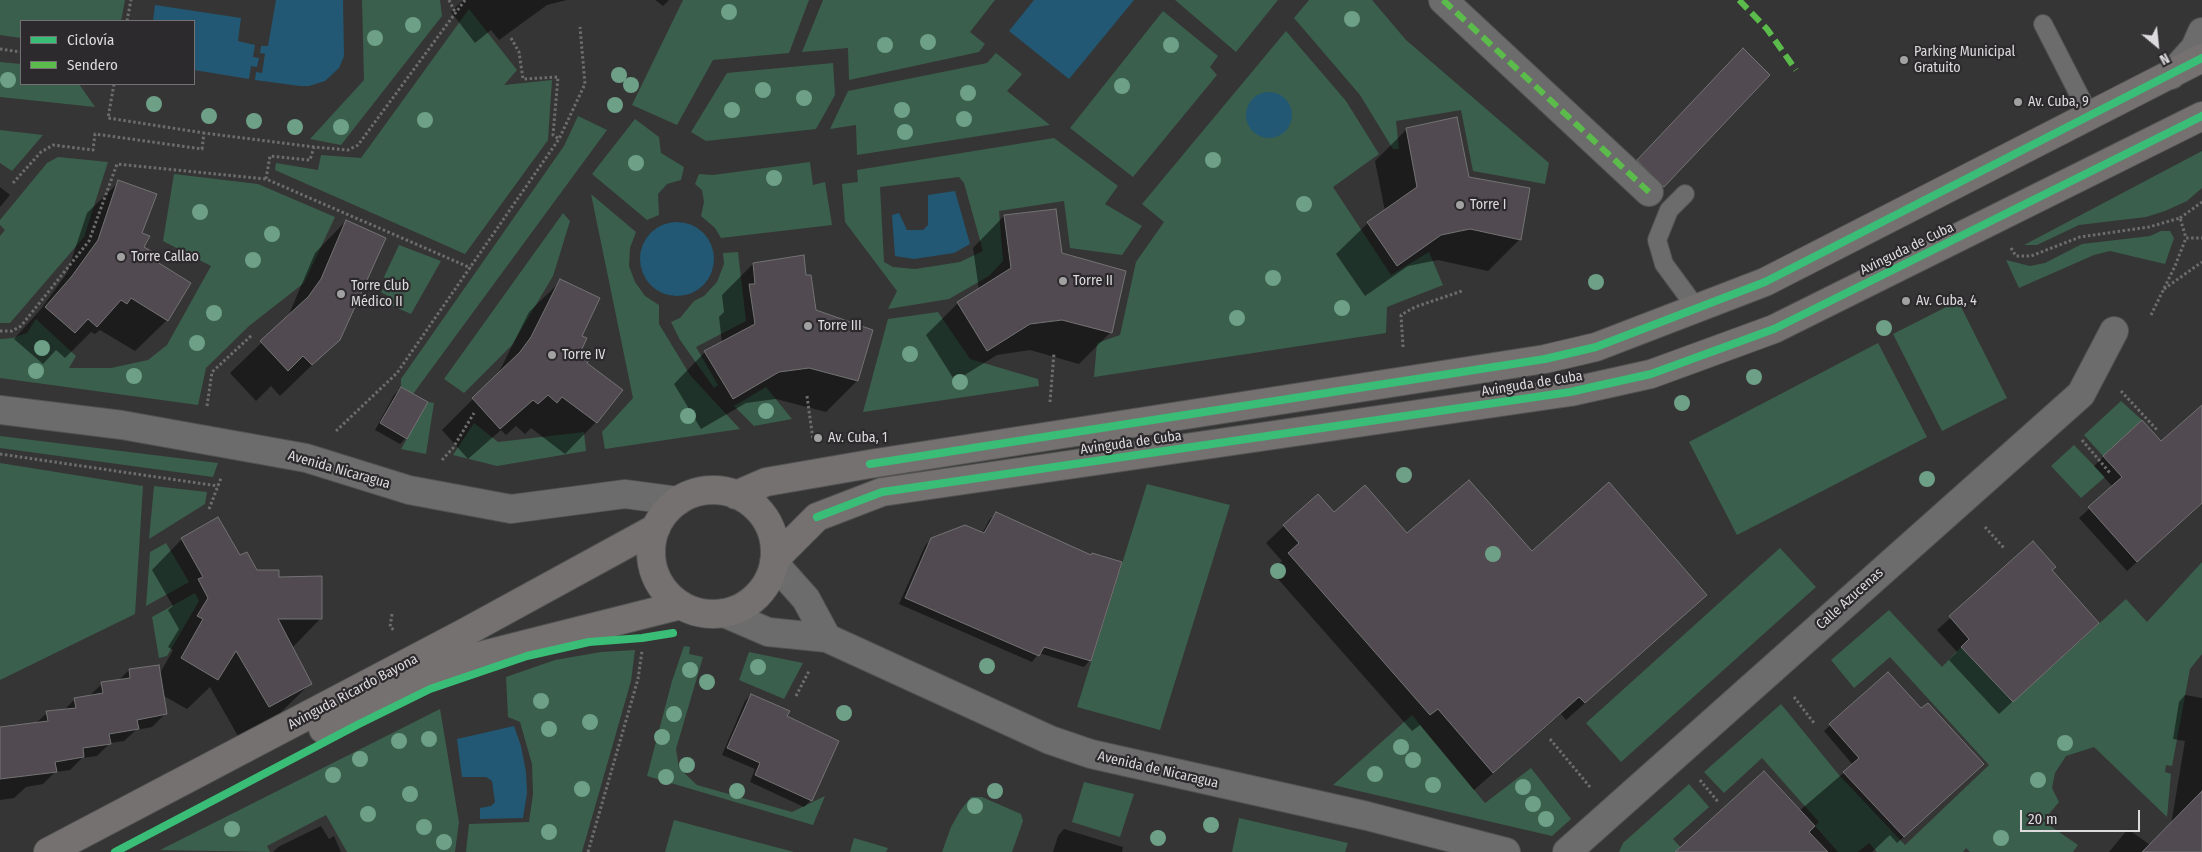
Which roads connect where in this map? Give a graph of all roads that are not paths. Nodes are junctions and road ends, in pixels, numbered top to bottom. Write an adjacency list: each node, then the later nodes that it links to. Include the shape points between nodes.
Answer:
1 (1443, 0): 8 (street)
2 (2043, 24): 6 (lane)
3 (2202, 32): 5 (street, via 2195,48)
4 (2202, 58): 5 (main road, Avinguda de Cuba)
5 (2170, 75): 6 (main road, Avinguda de Cuba)
6 (2090, 116): 10 (main road, Avinguda de Cuba, via 1765,282)
7 (2202, 116): 16 (main road, Avinguda de Cuba, via 1774,329 1651,374 1570,392 882,492 817,517)
8 (1649, 192)
9 (1685, 194): 10 (lane, via 1669,210 1657,240 1664,264)
10 (1698, 309): 13 (main road, Avinguda de Cuba, via 1596,347 1545,359 817,473 766,482)
11 (2114, 331): 23 (street, Calle Azucenas, via 2081,394)
12 (0, 410): 14 (street, Avenida Nicaragua, via 122,425 306,458 424,494 511,509 625,494)
13 (736, 495): 14 (main road, via 711,489); 16 (main road, via 759,510 769,524 775,541)
14 (678, 500): 15 (main road, via 664,513)
15 (656, 528): 17 (main road, via 651,545 651,563 657,580); 20 (main road, Avinguda Ricardo Bayona, via 464,634)
16 (775, 561): 18 (main road, via 762,591 748,603); 19 (street, via 806,600)
17 (681, 605): 18 (main road, via 697,612); 21 (main road, Avinguda Ricardo Bayona, via 475,657 413,682)
18 (724, 613): 19 (street, Avenida de Nicaragua, via 768,632)
19 (827, 638): 22 (street, Avenida de Nicaragua, via 1050,740 1091,754 1367,816)
20 (48, 852)
21 (87, 852)
22 (1506, 852)
23 (1567, 852)

